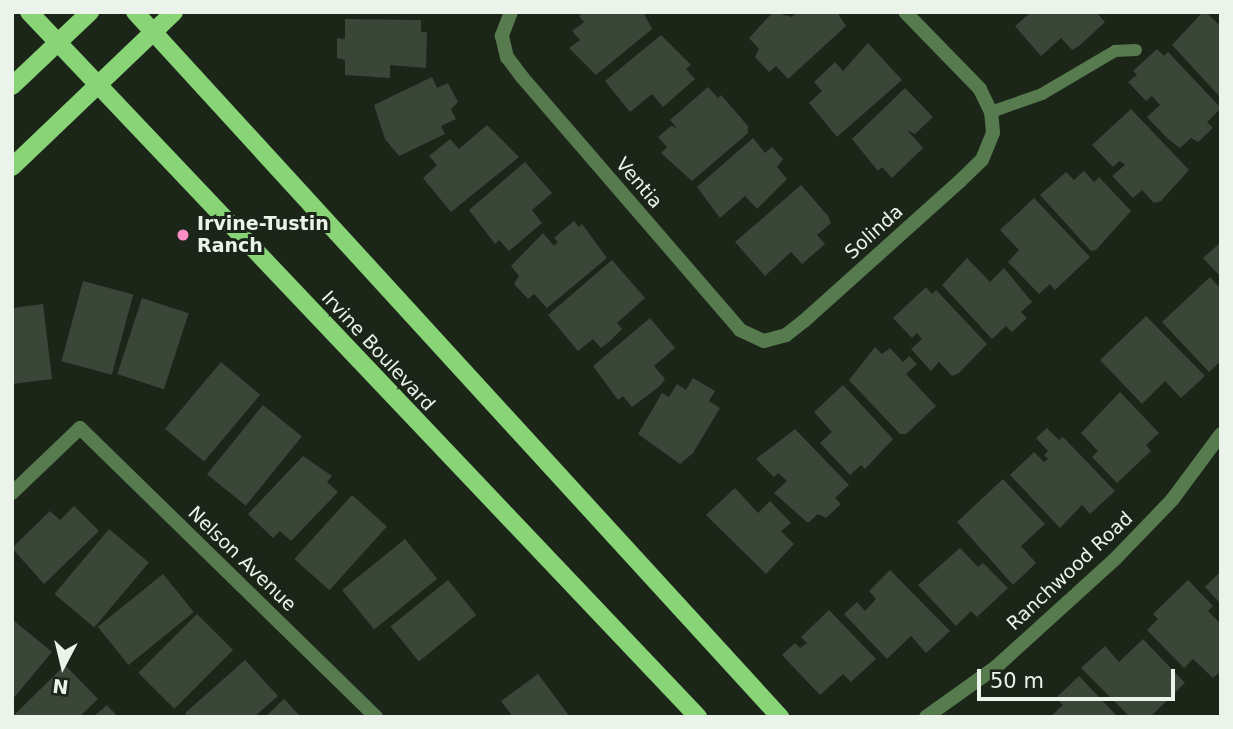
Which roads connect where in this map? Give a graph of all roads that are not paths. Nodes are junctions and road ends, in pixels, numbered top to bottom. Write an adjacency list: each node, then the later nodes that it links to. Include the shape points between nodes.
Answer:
1 (29, 12): 8 (main road, Irvine Boulevard)
2 (90, 12): 8 (main road)
3 (135, 12): 7 (main road)
4 (174, 12): 7 (main road)
5 (511, 12): 14 (street, Ventia, via 502,36 507,57 522,77 740,330)
6 (905, 12): 12 (street, via 980,89)
7 (153, 33): 10 (main road); 19 (main road)
8 (58, 43): 10 (main road, Irvine Boulevard); 11 (main road)
9 (1136, 50): 12 (lane, via 1115,51 1042,94)
10 (98, 85): 13 (main road); 18 (main road, Irvine Boulevard)
11 (12, 86)
12 (991, 112): 14 (street, Solinda, via 993,133 982,160 804,321 786,335)
13 (12, 167)
14 (764, 341)
15 (1221, 434): 20 (street, Ranchwood Road, via 1172,500 1116,558 996,667)
16 (12, 493): 17 (street, Nelson Avenue, via 80,428)
17 (376, 717)
18 (698, 717)
19 (780, 717)
20 (926, 717)

